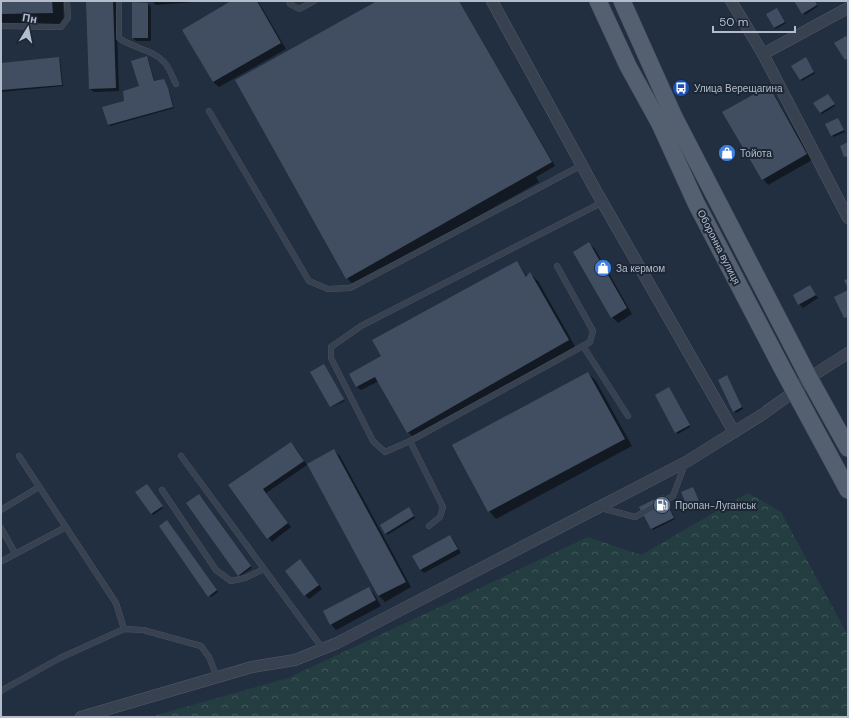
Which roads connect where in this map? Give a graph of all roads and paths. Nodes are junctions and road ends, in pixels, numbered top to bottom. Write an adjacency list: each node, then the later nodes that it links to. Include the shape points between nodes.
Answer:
1 (67, 1): 10 (lane, via 68,18 61,27)
2 (119, 1): 12 (lane, via 119,38 125,43 147,50 164,62)
3 (289, 1): 4 (lane, via 299,9)
4 (314, 1)
5 (492, 1): 14 (street)
6 (598, 1): 21 (main road, Оборонна вулиця, via 628,66 660,124 696,203)
7 (622, 1): 20 (main road, Оборонна вулиця, via 674,118)
8 (731, 1): 11 (street)
9 (848, 8): 11 (street)
10 (1, 26)
11 (762, 54): 16 (street)
12 (176, 84)
13 (209, 111): 14 (lane, via 309,281 328,289 350,288)
14 (582, 165): 15 (street)
15 (603, 202): 23 (street); 24 (lane, via 361,326 330,347 331,358 373,441 385,452)
16 (848, 218)
17 (557, 266): 18 (lane, via 593,331 590,342)
18 (582, 346): 22 (lane); 24 (lane)
19 (848, 353): 20 (street)
20 (809, 378): 21 (street); 25 (main road, Оборонна вулиця)
21 (795, 391): 23 (street); 31 (main road, Оборонна вулиця)
22 (628, 416)
23 (734, 432): 28 (street)
24 (410, 442): 34 (lane, via 443,507 440,517)
25 (848, 448)
26 (19, 456): 29 (lane)
27 (181, 456): 39 (lane)
28 (686, 462): 32 (street); 32 (lane, via 673,496 635,517)
29 (40, 487): 33 (lane); 35 (lane)
30 (162, 490): 39 (lane, via 216,570 230,581 245,578)
31 (848, 490)
32 (598, 507): 41 (street)
33 (1, 510)
34 (429, 526)
35 (66, 527): 37 (lane); 40 (lane, via 116,603)
36 (1, 528): 37 (lane)
37 (16, 553): 38 (lane)
38 (2, 561)
39 (264, 569): 41 (lane)
40 (124, 629): 42 (lane, via 144,630 201,646 209,657); 43 (lane, via 60,658)
41 (323, 649): 42 (street, via 295,660 252,667)
42 (217, 677): 44 (street)
43 (1, 691)
44 (81, 717)

